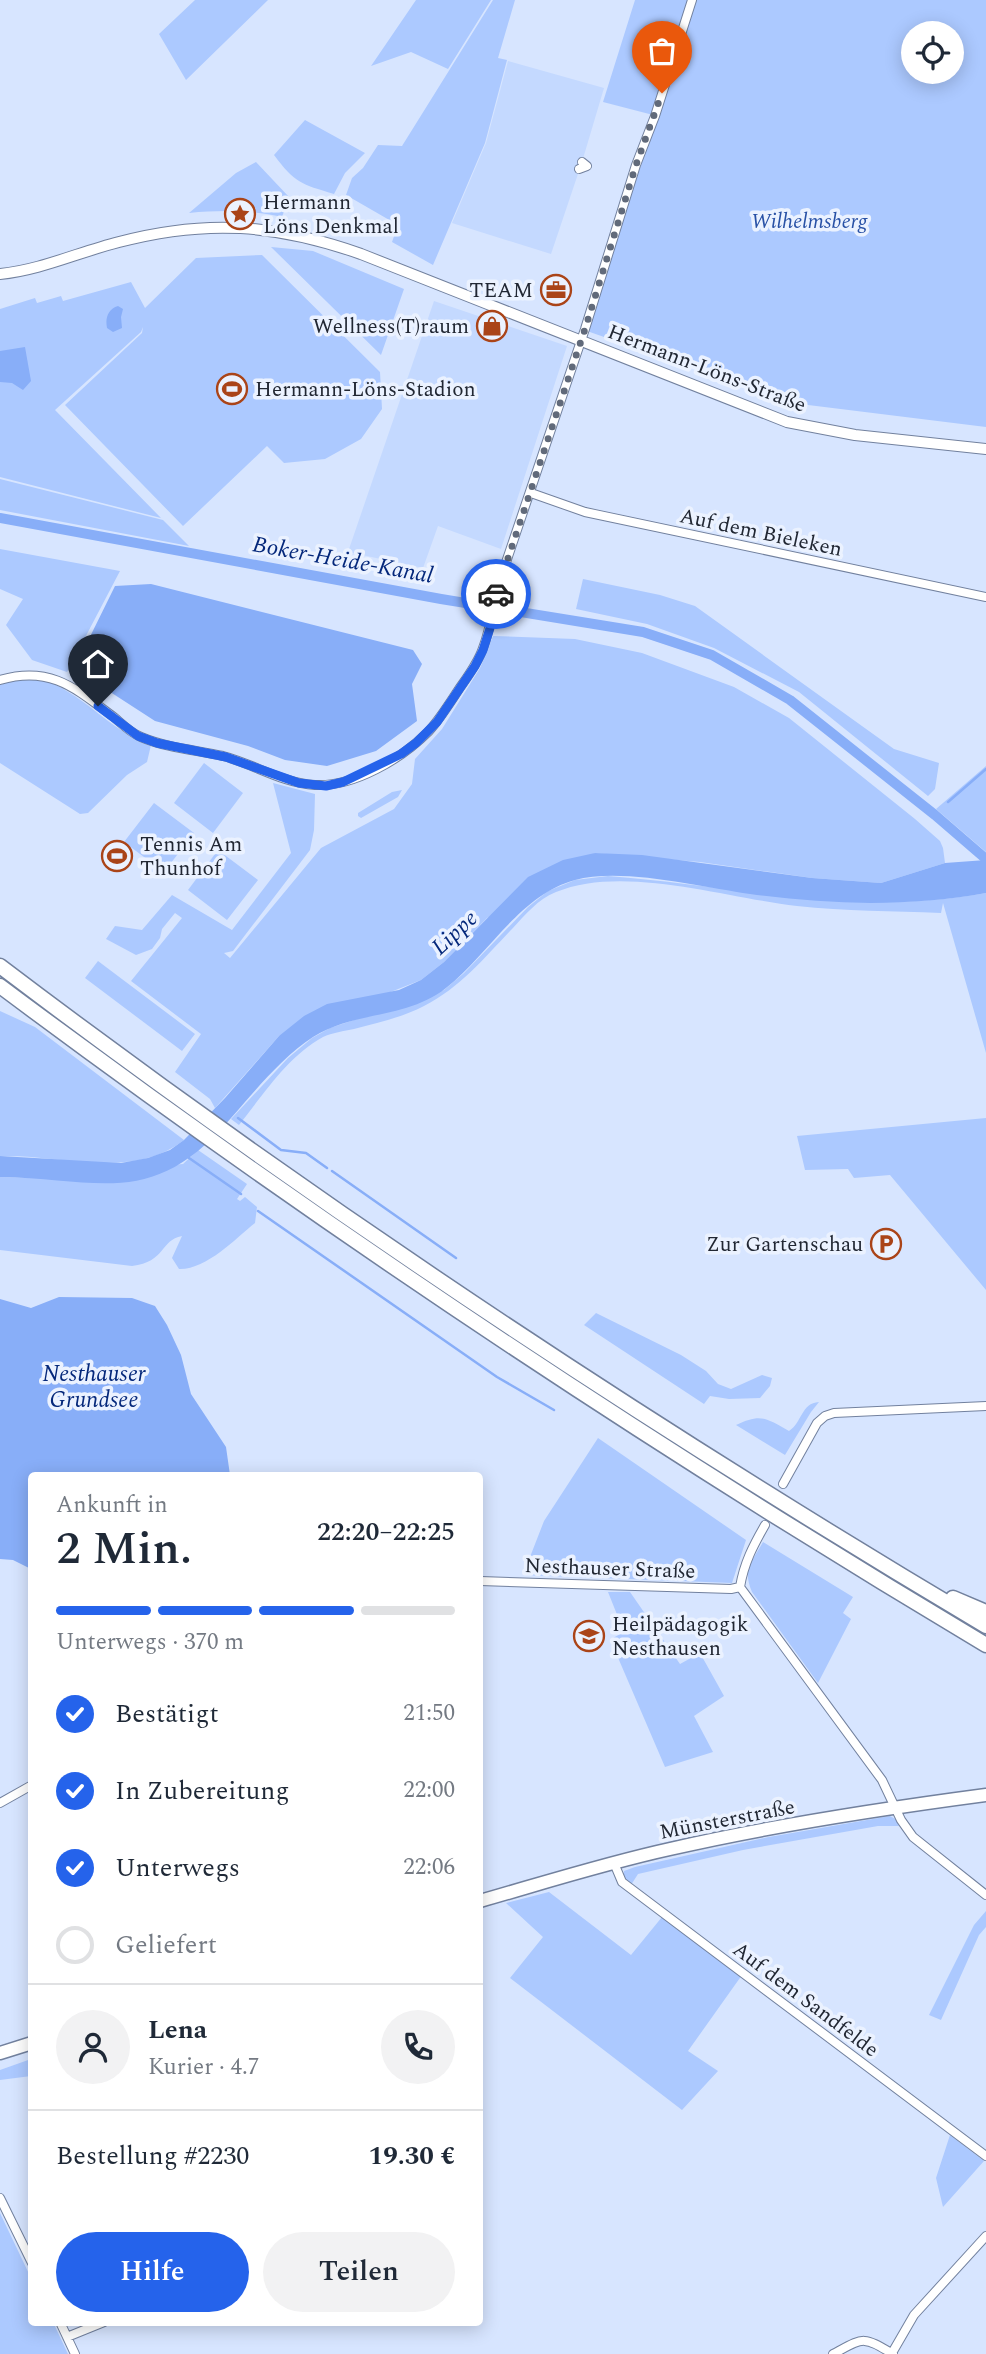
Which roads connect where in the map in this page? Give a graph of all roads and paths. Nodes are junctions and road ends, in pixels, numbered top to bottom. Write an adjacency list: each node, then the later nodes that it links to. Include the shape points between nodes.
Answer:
1 (692, 0): 3 (street, Hermann-Löns-Straße)
2 (0, 274): 3 (street, Hermann-Löns-Straße, via 39,268 117,242 169,231 238,226 325,241)
3 (581, 341): 4 (street, Hermann-Löns-Straße, via 787,422 855,435); 5 (street)
4 (986, 449)
5 (531, 493): 6 (street, Auf dem Bieleken, via 585,512); 7 (street, via 475,666 416,743 351,779 326,786 299,783 226,757 157,743 138,736 78,691 50,677 28,674)
6 (986, 597)
7 (0, 680)
8 (0, 966): 13 (highway, via 156,1083 424,1270)
9 (0, 986): 18 (highway, via 260,1176 519,1353)
10 (986, 1406): 11 (street, via 825,1416)
11 (783, 1484)
12 (765, 1525): 15 (street, via 750,1550)
13 (900, 1575): 16 (highway); 17 (highway)
14 (483, 1581): 15 (street, Nesthauser Straße)
15 (740, 1587): 22 (street, via 882,1780)
16 (986, 1612)
17 (986, 1626)
18 (986, 1645)
19 (28, 1786): 21 (street)
20 (986, 1795): 22 (main road, Münsterstraße)
21 (0, 1804)
22 (895, 1807): 23 (main road, Münsterstraße); 24 (street, via 913,1837)
23 (614, 1863): 25 (main road, Münsterstraße); 28 (street, Auf dem Sandfelde, via 622,1882)
24 (986, 1895)
25 (483, 1900)
26 (28, 2044): 27 (main road)
27 (0, 2053)
28 (986, 2156)
29 (0, 2198): 31 (street)
30 (986, 2236): 35 (street, via 914,2315)
31 (28, 2255)
32 (62, 2326): 34 (street)
33 (94, 2326): 34 (street)
34 (67, 2337): 36 (street)
35 (892, 2353): 37 (street, via 860,2340)
36 (75, 2354)
37 (833, 2354)

